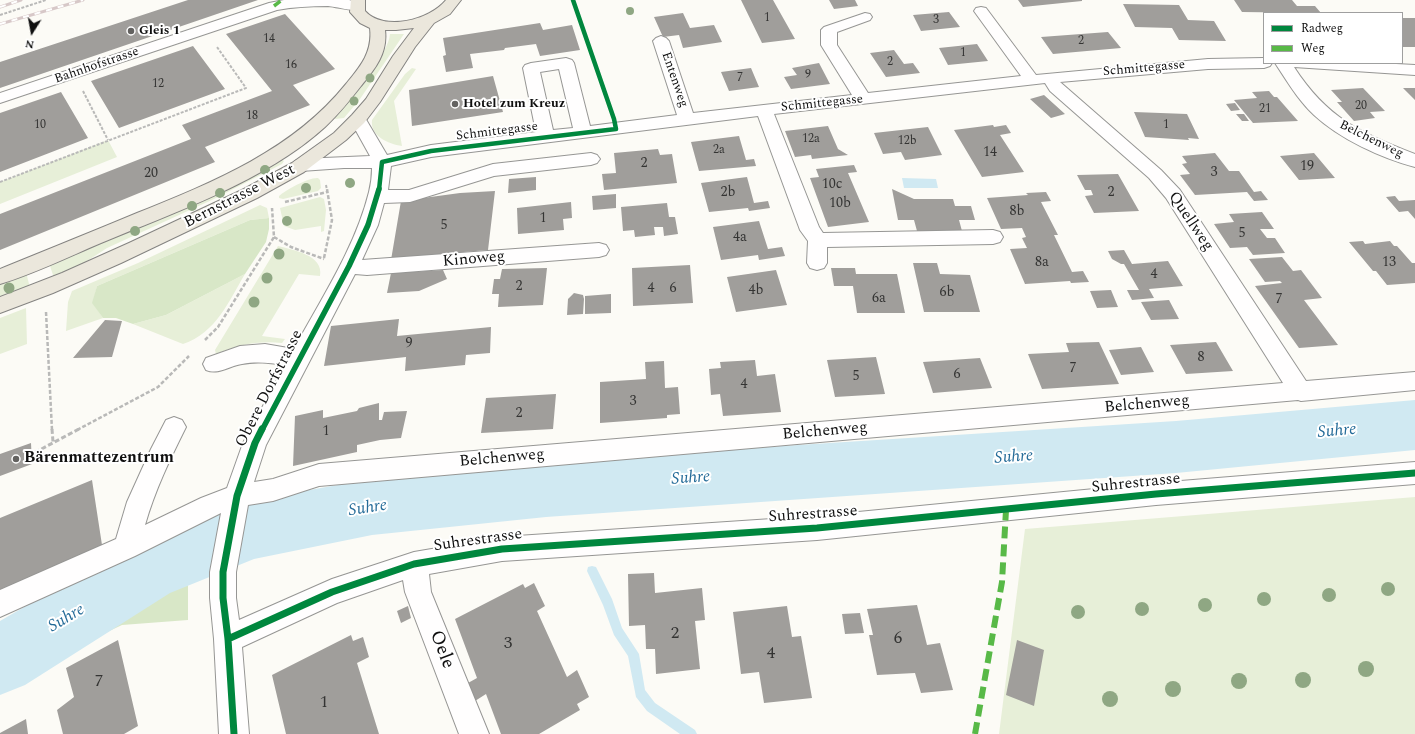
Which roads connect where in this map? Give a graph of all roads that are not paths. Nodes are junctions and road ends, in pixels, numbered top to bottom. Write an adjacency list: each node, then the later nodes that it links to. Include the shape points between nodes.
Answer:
1 (454, 0): 5 (main road, via 443,13)
2 (358, 3): 6 (main road, via 358,12 362,17); 13 (street, Bahnhofstrasse, via 316,1 274,6)
3 (982, 11): 12 (street, Quellweg)
4 (865, 17): 14 (street, via 829,30 829,45)
5 (428, 21): 6 (main road, via 401,26); 17 (main road, Bernstrasse West)
6 (376, 24): 30 (main road, Bernstrasse West, via 379,31 373,59 349,93 313,129 275,156 232,180)
7 (661, 41): 16 (street, Entenweg)
8 (1263, 63): 12 (street, Schmittegasse, via 1208,64)
9 (1284, 64): 21 (street, Belchenweg, via 1296,84 1320,112 1365,140)
10 (1312, 64): 11 (street)
11 (1415, 70)
12 (1041, 79): 14 (street, Schmittegasse); 35 (street, Quellweg, via 1056,88 1155,174 1173,194)
13 (0, 98)
14 (862, 100): 15 (street, Schmittegasse)
15 (764, 110): 16 (street, Schmittegasse); 26 (street, via 810,230)
16 (687, 119): 18 (street, Schmittegasse)
17 (358, 120): 22 (street); 23 (main road, Bernstrasse West, via 335,141)
18 (583, 133): 19 (street, Schmittegasse); 19 (street, via 566,63 531,68)
19 (546, 137): 22 (street, Schmittegasse, via 431,151)
20 (591, 159): 24 (street, via 493,170 410,196)
21 (1415, 161)
22 (382, 162): 23 (street, Schmittegasse); 24 (street, Obere Dorfstrasse)
23 (301, 165): 31 (main road, Bernstrasse West, via 253,194 46,288)
24 (378, 197): 29 (street, Obere Dorfstrasse)
25 (994, 237): 26 (street)
26 (818, 240): 28 (street)
27 (599, 250): 29 (street, Kinoweg, via 367,268)
28 (817, 263)
29 (349, 266): 32 (street, Obere Dorfstrasse)
30 (0, 277)
31 (0, 305)
32 (299, 359): 33 (street, via 265,353 240,355); 38 (street, Obere Dorfstrasse, via 255,443)
33 (214, 364)
34 (1415, 381): 35 (street, Belchenweg)
35 (1300, 392): 38 (street, Belchenweg, via 319,475)
36 (174, 428): 39 (street, via 139,502)
37 (1415, 473): 40 (street, Suhrestrasse, via 1156,494 817,528 502,548)
38 (235, 503): 39 (street, via 210,506); 42 (street, Obere Dorfstrasse, via 222,598)
39 (126, 547): 41 (street)
40 (414, 564): 42 (street, Suhrestrasse, via 332,592); 44 (street, Oele, via 418,592)
41 (0, 604)
42 (228, 639): 43 (street, Obere Dorfstrasse)
43 (229, 732)
44 (474, 734)

